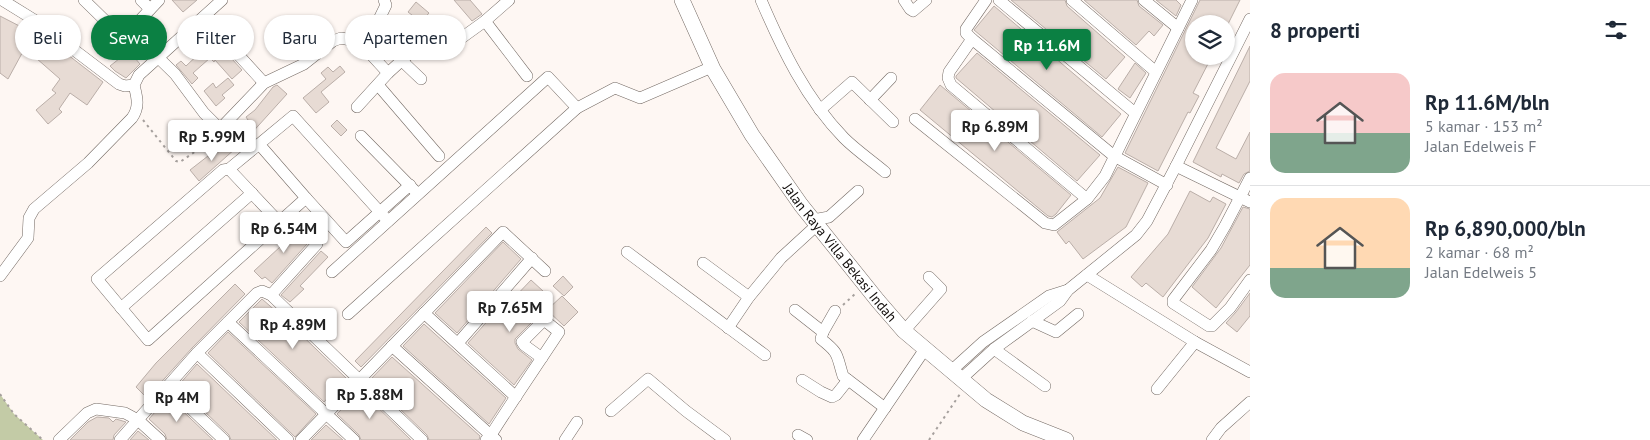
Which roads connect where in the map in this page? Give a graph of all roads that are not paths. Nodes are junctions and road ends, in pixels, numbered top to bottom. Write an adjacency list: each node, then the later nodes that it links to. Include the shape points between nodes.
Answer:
1 (2, 0): 42 (street, via 36,21 120,84)
2 (84, 0): 18 (street)
3 (141, 0): 17 (street)
4 (159, 0): 17 (street)
5 (222, 0): 20 (street)
6 (384, 0): 21 (street, via 386,6)
7 (682, 0): 35 (main road, Jalan Raya Villa Bekasi Indah)
8 (761, 0): 47 (street, via 796,72)
9 (904, 0): 10 (street, via 914,11)
10 (926, 0)
11 (986, 0): 27 (street, via 966,29)
12 (999, 0): 48 (street)
13 (1072, 0): 36 (street)
14 (1144, 0): 24 (street)
15 (1192, 0): 24 (street)
16 (502, 2): 23 (street)
17 (150, 9): 19 (street)
18 (99, 15)
19 (144, 15)
20 (206, 15)
21 (382, 15)
22 (1250, 19): 55 (street)
23 (485, 21): 25 (street); 38 (street)
24 (1178, 28): 36 (street)
25 (466, 35)
26 (345, 39): 41 (street, via 333,41 304,64)
27 (972, 39): 54 (street); 65 (street, via 949,72 951,84)
28 (177, 42): 29 (street)
29 (167, 51)
30 (158, 60): 42 (street, via 139,75)
31 (162, 60): 41 (street, via 220,128)
32 (243, 60): 41 (street)
33 (376, 60): 37 (street)
34 (401, 60): 37 (street); 40 (street)
35 (712, 67): 46 (street, via 640,98 615,88); 70 (main road, Jalan Raya Villa Bekasi Indah, via 752,135)
36 (1156, 72): 48 (street)
37 (388, 73): 43 (street)
38 (527, 76)
39 (891, 78): 44 (street)
40 (421, 79)
41 (264, 83)
42 (134, 85): 78 (street, via 136,112 106,146 34,209 28,218 28,238)
43 (378, 85): 45 (street); 53 (street)
44 (870, 100): 47 (street, via 852,82); 50 (street)
45 (357, 107)
46 (577, 108): 63 (street, via 548,76); 88 (street)
47 (820, 110): 57 (street, via 845,139)
48 (1136, 113): 54 (street)
49 (915, 119): 65 (street, via 1048,224 1058,223)
50 (892, 122)
51 (361, 136): 60 (street)
52 (259, 144): 56 (street); 64 (street); 67 (street, via 293,116)
53 (439, 156)
54 (1114, 156): 59 (street); 65 (street, via 1097,188)
55 (1176, 166): 59 (street); 66 (street)
56 (229, 169): 62 (street); 84 (street, via 222,170 97,279)
57 (885, 172)
58 (1250, 178): 66 (street)
59 (1167, 184): 77 (street, via 1136,235)
60 (410, 185): 63 (street); 67 (street)
61 (858, 191): 70 (street, via 829,217)
62 (252, 193): 69 (street); 84 (street)
63 (419, 194): 68 (street)
64 (306, 198): 67 (street, via 346,242); 69 (street)
65 (1087, 198)
66 (1245, 199): 80 (street, via 1173,301 1177,307 1212,326)
67 (380, 211): 68 (street)
68 (388, 221): 75 (street)
69 (279, 222): 84 (street, via 148,340)
70 (815, 222): 83 (street); 93 (main road, Jalan Raya Villa Bekasi Indah)
71 (317, 244): 82 (street)
72 (627, 252): 92 (street)
73 (532, 258): 76 (street); 87 (street, via 503,232); 96 (street)
74 (702, 262): 83 (street)
75 (332, 272)
76 (545, 272)
77 (1087, 275): 81 (street); 95 (street)
78 (0, 276)
79 (929, 276): 93 (street, via 941,289)
80 (1250, 280)
81 (1068, 290): 90 (street, via 1060,301); 104 (street, via 1049,296 982,342)
82 (271, 295): 91 (street, via 260,291); 105 (street)
83 (749, 297): 92 (street)
84 (121, 308)
85 (795, 310): 94 (street)
86 (835, 311): 94 (street)
87 (424, 313): 96 (street); 97 (street)
88 (348, 314)
89 (1078, 314): 90 (street, via 1056,332)
90 (1032, 321): 99 (street)
91 (228, 322): 100 (street); 115 (street)
92 (728, 328): 101 (street)
93 (904, 330): 98 (main road, Jalan Raya Villa Bekasi Indah)
94 (823, 332): 107 (street, via 821,338 836,351 843,376)
95 (1195, 342): 103 (street); 110 (street)
96 (458, 344): 111 (street)
97 (392, 346): 105 (street); 119 (street)
98 (925, 349): 104 (main road, Jalan Raya Villa Bekasi Indah); 113 (street)
99 (994, 349): 104 (street); 108 (street)
100 (197, 353): 109 (street); 124 (street)
101 (765, 355)
102 (542, 358): 111 (street)
103 (1250, 372)
104 (960, 378): 118 (main road, Jalan Raya Villa Bekasi Indah)
105 (360, 380): 115 (street); 127 (street)
106 (802, 380): 107 (street, via 832,397)
107 (848, 380): 113 (street)
108 (1045, 386)
109 (168, 387): 116 (street); 123 (street)
110 (1157, 390)
111 (516, 397): 119 (street)
112 (1250, 402): 132 (street)
113 (885, 408): 130 (street)
114 (612, 410): 129 (street, via 648,379)
115 (326, 414): 125 (street); 126 (street)
116 (138, 420): 120 (street, via 123,412 92,410); 121 (street); 122 (street)
117 (577, 422): 128 (street)
118 (1040, 436): 131 (main road, Jalan Raya Villa Bekasi Indah)
119 (492, 438)
120 (60, 440)
121 (120, 440)
122 (160, 440)
123 (224, 440)
124 (288, 440)
125 (301, 440)
126 (354, 440)
127 (422, 440)
128 (565, 440)
129 (725, 440)
130 (863, 440)
131 (1066, 440)
132 (1212, 440)

